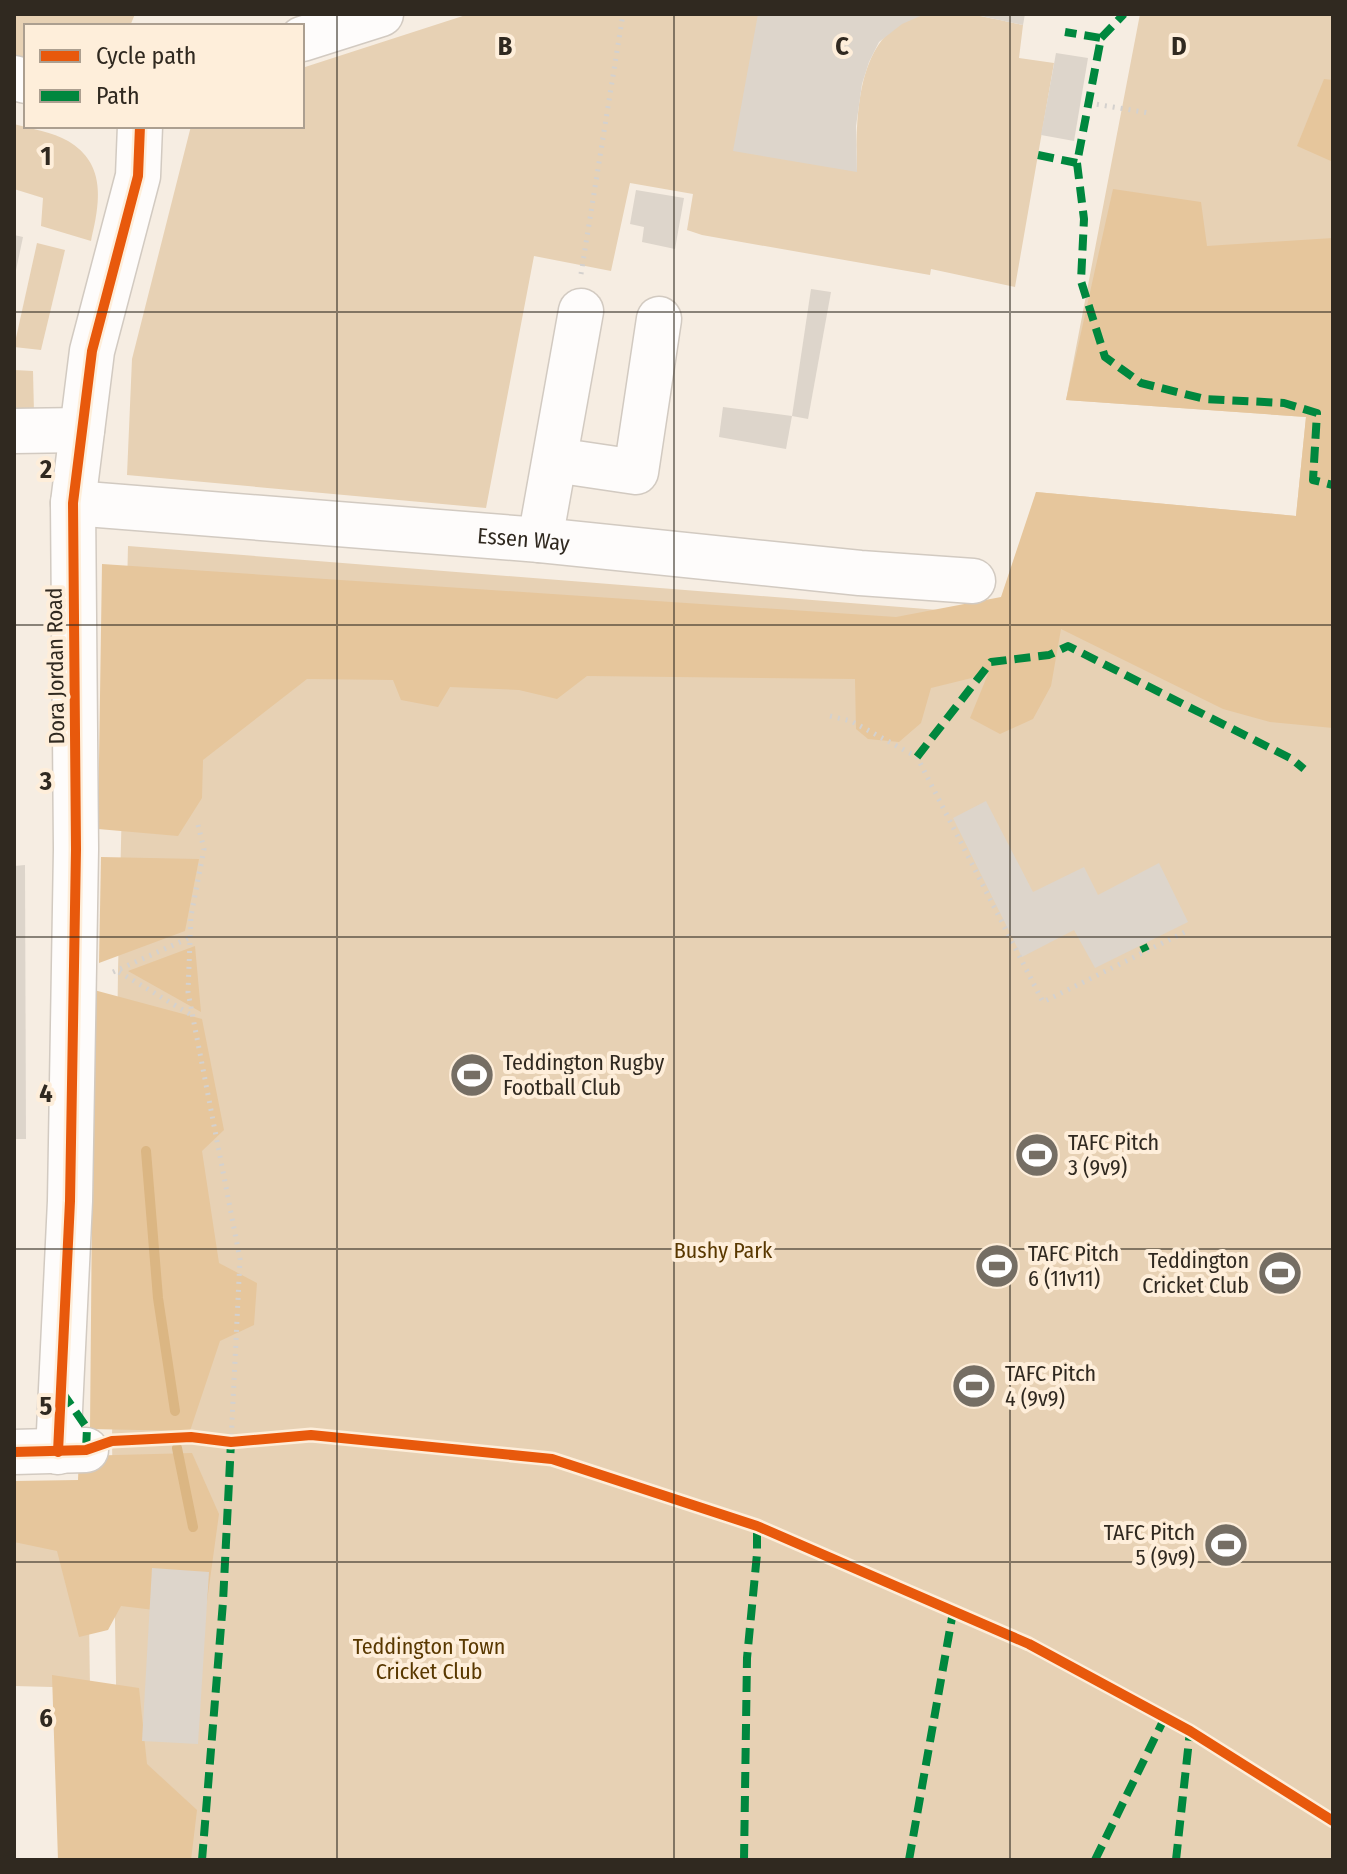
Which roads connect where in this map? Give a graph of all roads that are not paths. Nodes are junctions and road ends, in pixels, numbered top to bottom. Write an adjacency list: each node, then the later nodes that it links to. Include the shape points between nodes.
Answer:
1 (381, 14): 2 (street)
2 (304, 38)
3 (140, 128): 6 (street, Dora Jordan Road, via 138,176 92,351)
4 (581, 311): 8 (street)
5 (659, 319): 8 (street, via 636,472)
6 (82, 430): 7 (street); 9 (street, Dora Jordan Road)
7 (14, 431)
8 (555, 460): 10 (street)
9 (73, 503): 10 (street, Essen Way); 12 (street, Dora Jordan Road, via 76,798 68,1269 72,1451)
10 (540, 540): 11 (street, Essen Way)
11 (973, 581)
12 (14, 1452)

